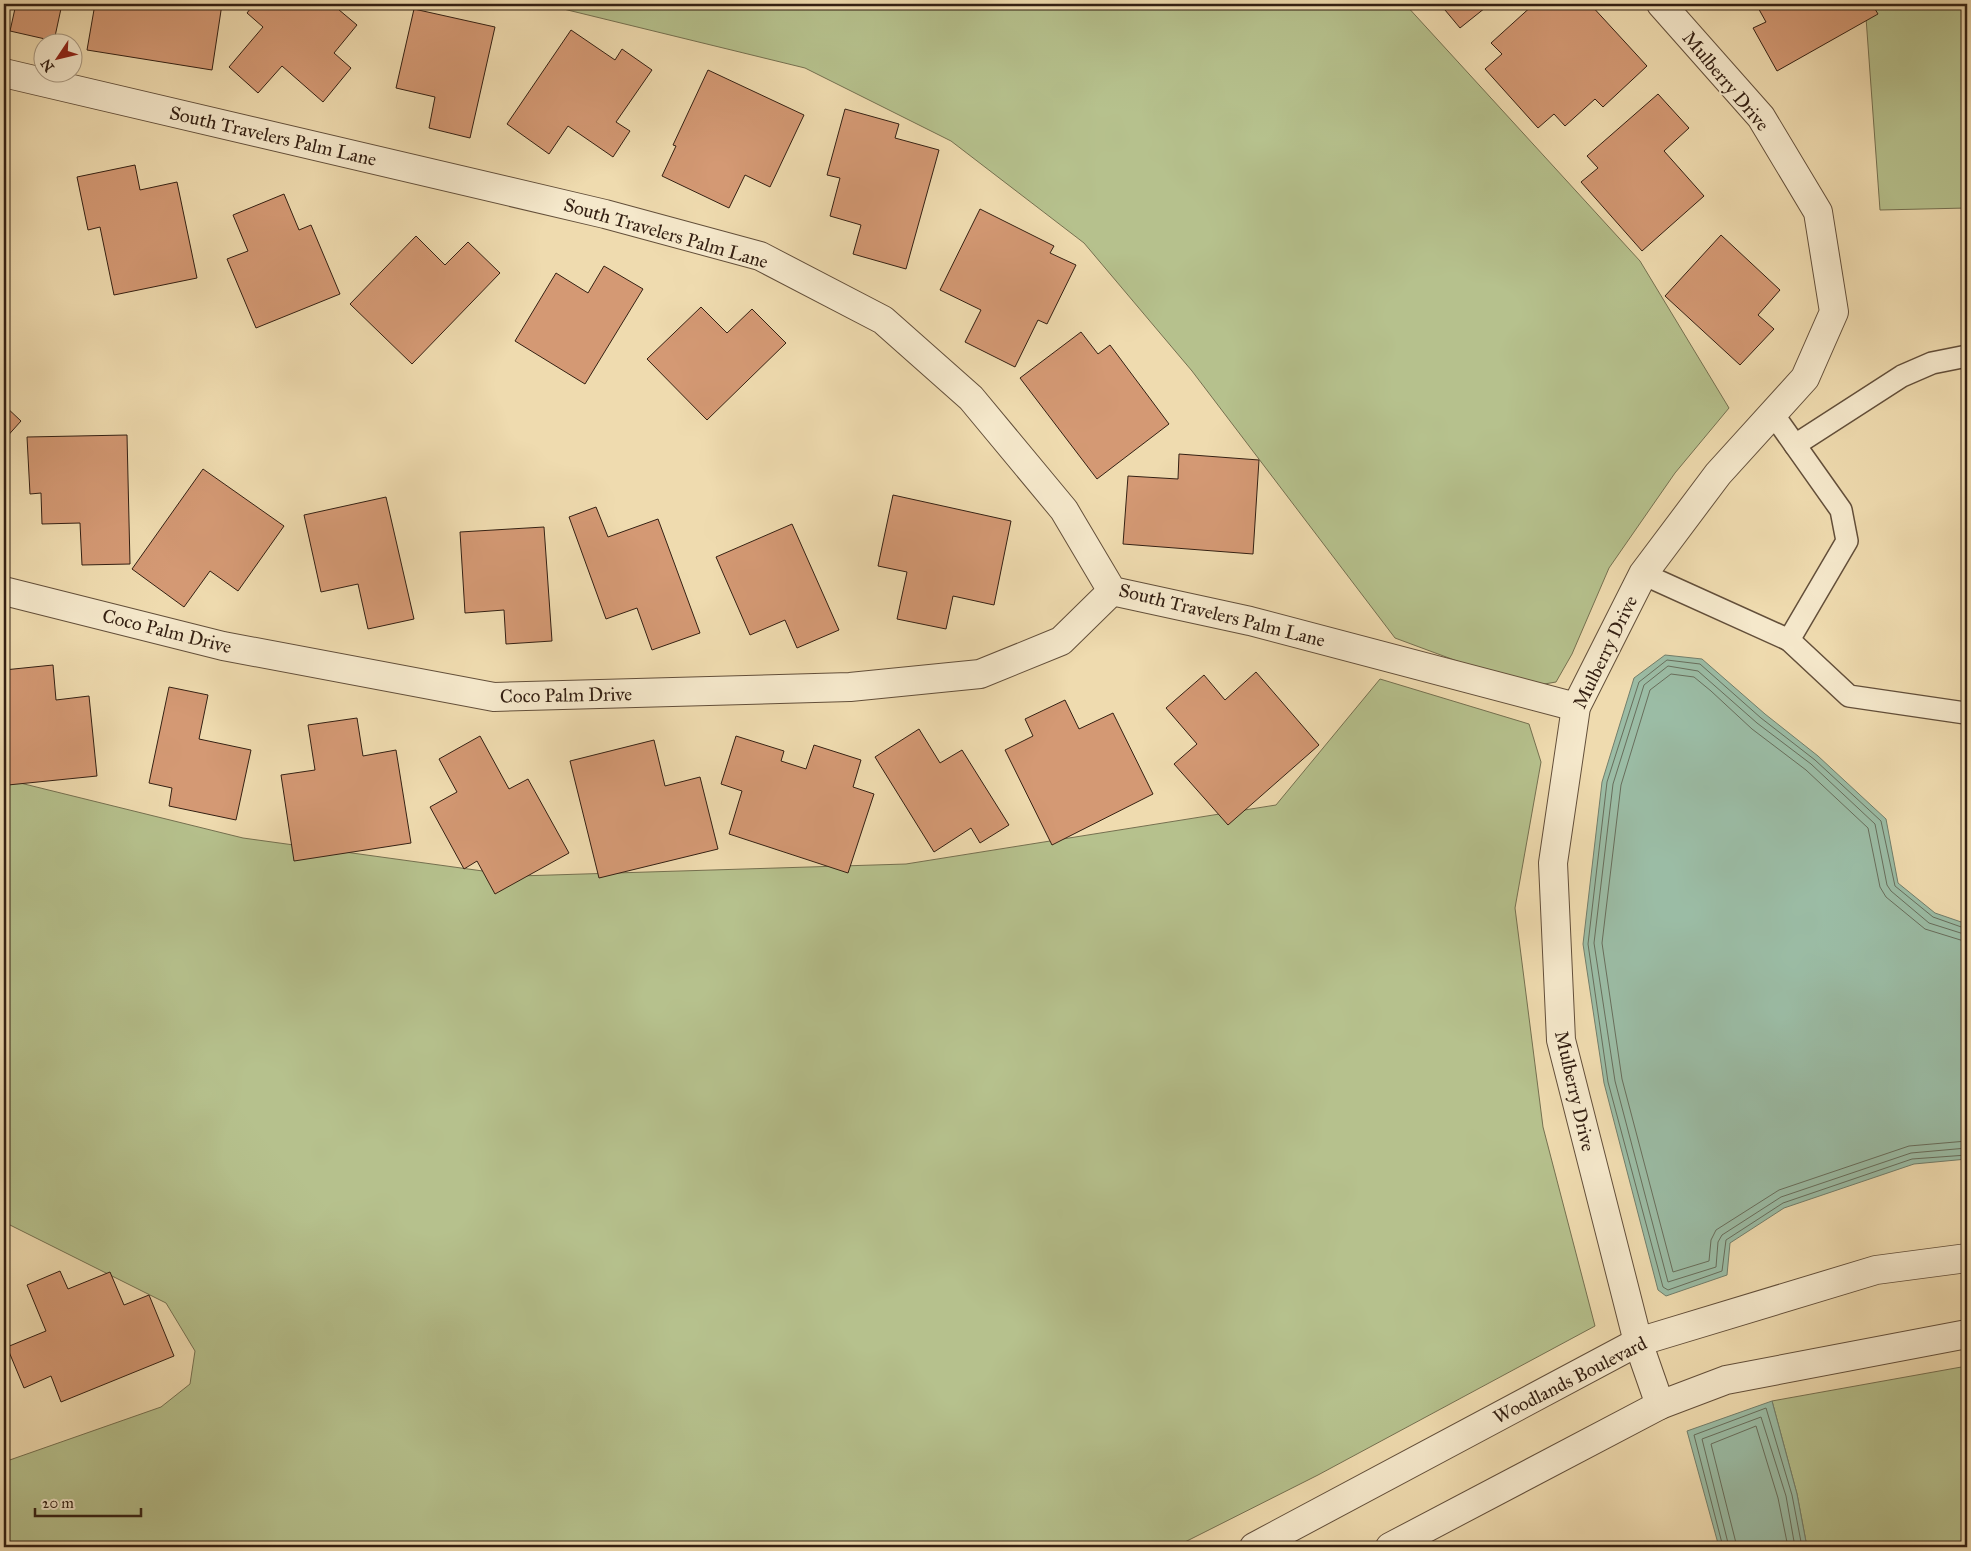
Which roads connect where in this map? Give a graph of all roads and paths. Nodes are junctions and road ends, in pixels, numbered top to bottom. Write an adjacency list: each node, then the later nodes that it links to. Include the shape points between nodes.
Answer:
1 (1661, 4): 4 (street, Mulberry Drive, via 1761,117 1818,212 1834,312 1805,378)
2 (4, 73): 8 (street, South Travelers Palm Lane, via 605,214 760,256 883,320 971,398 1064,510)
3 (1967, 356): 5 (lane, via 1932,364 1902,376)
4 (1773, 414): 5 (lane); 6 (street, Mulberry Drive, via 1718,474)
5 (1795, 445): 9 (lane, via 1841,510 1847,541)
6 (1643, 574): 9 (lane); 10 (street, Mulberry Drive)
7 (4, 591): 8 (street, Coco Palm Drive, via 223,646 494,698 850,687 980,674 1061,641)
8 (1112, 591): 10 (street, South Travelers Palm Lane, via 1250,621)
9 (1789, 640): 11 (lane, via 1849,696)
10 (1576, 706): 14 (street, Mulberry Drive, via 1552,864 1560,1040)
11 (1965, 713)
12 (1967, 1258): 14 (street, Woodlands Boulevard, via 1876,1270)
13 (1967, 1334): 15 (street, via 1726,1380)
14 (1638, 1342): 15 (street, Mulberry Drive); 16 (street, Woodlands Boulevard)
15 (1660, 1405): 17 (street)
16 (1254, 1547)
17 (1390, 1547)

